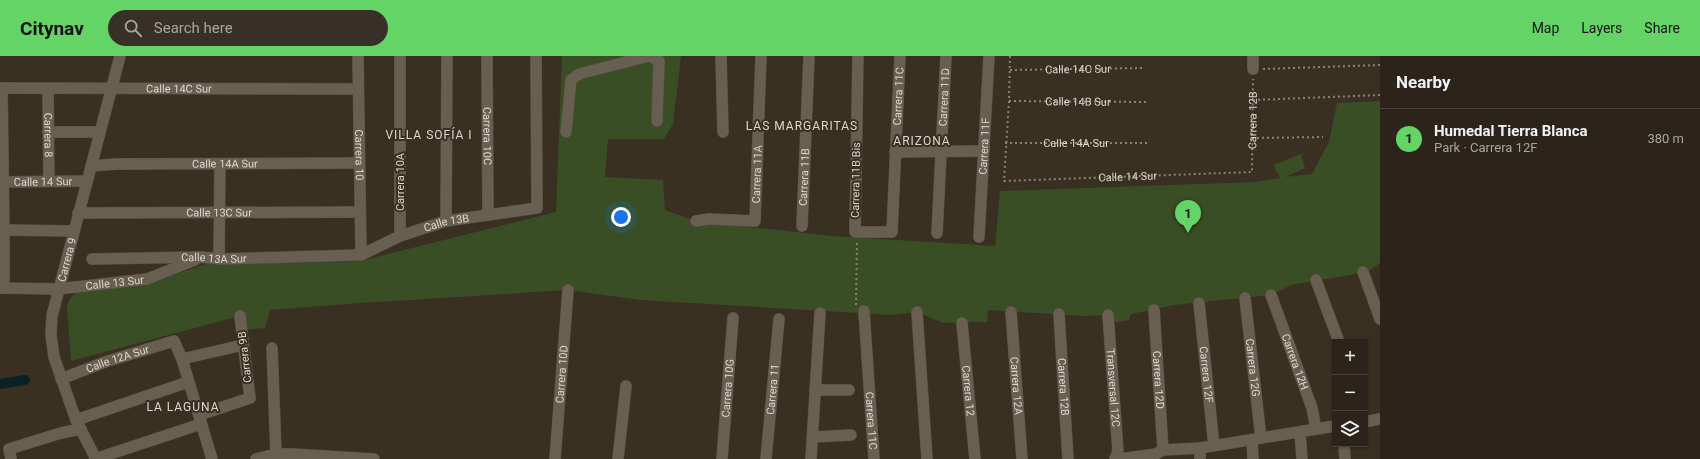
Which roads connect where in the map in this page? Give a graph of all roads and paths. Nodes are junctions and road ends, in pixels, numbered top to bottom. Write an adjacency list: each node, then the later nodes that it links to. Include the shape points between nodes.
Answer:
1 (120, 56): 22 (street, Carrera 9)
2 (358, 56): 24 (street, Carrera 10)
3 (400, 56): 59 (street, Carrera 10A)
4 (447, 56): 52 (street)
5 (487, 56): 51 (street, Carrera 10C)
6 (536, 56): 51 (street, Calle 13B, via 537,208)
7 (649, 56): 29 (street, via 659,61); 32 (street, via 579,74 571,80)
8 (721, 56): 33 (street)
9 (761, 56): 53 (street, Carrera 11A, via 755,221)
10 (809, 56): 54 (street, Carrera 11B)
11 (858, 56): 58 (street, Carrera 11B Bis)
12 (900, 56): 39 (street, Carrera 11C)
13 (946, 56): 40 (street, Carrera 11D)
14 (989, 56): 38 (street, Carrera 11F)
15 (1010, 56): 20 (path)
16 (1253, 56): 19 (street)
17 (1380, 65): 19 (path)
18 (1145, 68): 20 (path, Calle 14C Sur)
19 (1253, 69): 26 (path, Carrera 12B)
20 (1010, 70): 27 (path)
21 (1, 88): 23 (street, Calle 14C Sur); 46 (street)
22 (112, 88): 23 (street, Calle 14C Sur); 24 (street, Calle 14C Sur); 31 (street, Carrera 9)
23 (48, 89): 30 (street, Carrera 8)
24 (358, 89): 41 (street, Carrera 10)
25 (1380, 95): 26 (path)
26 (1253, 100): 35 (path, Carrera 12B)
27 (1009, 101): 28 (path, Calle 14B Sur); 36 (path)
28 (1146, 102)
29 (657, 121)
30 (48, 132): 31 (street); 45 (street, Carrera 8)
31 (100, 132): 43 (street, Carrera 9)
32 (566, 132)
33 (723, 132)
34 (1323, 137): 35 (path)
35 (1252, 138): 44 (path, Carrera 12B)
36 (1005, 143): 37 (path, Calle 14A Sur); 44 (path, Calle 14 Sur, via 1004,181)
37 (1148, 143)
38 (984, 151): 40 (street); 60 (street, Carrera 11F)
39 (895, 152): 40 (street); 58 (street, Carrera 11C, via 892,232)
40 (941, 152): 57 (street, Carrera 11D)
41 (359, 163): 42 (street, Calle 14A Sur); 49 (street, Carrera 10)
42 (220, 164): 43 (street, Calle 14A Sur); 48 (street)
43 (91, 166): 47 (street, Carrera 9)
44 (1252, 172)
45 (49, 181): 46 (street, Calle 14 Sur); 47 (street, Calle 14 Sur)
46 (2, 182): 55 (street)
47 (87, 182): 50 (street, Carrera 9)
48 (220, 211): 49 (street, Calle 13C Sur); 50 (street, Calle 13C Sur); 64 (street)
49 (360, 212): 61 (street, Carrera 10)
50 (78, 213): 56 (street, Carrera 9)
51 (488, 215): 52 (street, Calle 13B)
52 (446, 221): 59 (street, Calle 13B)
53 (696, 221)
54 (802, 226)
55 (4, 230): 56 (street); 67 (street)
56 (74, 231): 68 (street, Carrera 9)
57 (937, 233)
58 (856, 234): 73 (path)
59 (400, 236): 61 (street, Calle 13B)
60 (979, 237)
61 (361, 255): 64 (street, Calle 13A Sur)
62 (201, 258): 63 (street, Calle 13A Sur); 64 (street, Calle 13A Sur); 68 (street, Calle 13 Sur, via 147,279)
63 (92, 259)
64 (219, 260)
65 (1363, 272): 83 (street)
66 (1316, 280): 85 (street)
67 (2, 288): 68 (street, Calle 13 Sur)
68 (58, 288): 89 (street, Carrera 9, via 51,335)
69 (568, 290): 114 (street, Carrera 10D)
70 (1271, 295): 99 (street, Carrera 12H, via 1312,408)
71 (1245, 298): 103 (street, Carrera 12G)
72 (1199, 303): 104 (street, Carrera 12F)
73 (860, 308): 119 (street, Carrera 11C)
74 (1154, 310): 107 (street, Carrera 12D)
75 (917, 312): 120 (street)
76 (1011, 312): 122 (street, Carrera 12A)
77 (820, 313): 92 (street)
78 (1059, 314): 123 (street, Carrera 12B)
79 (1108, 315): 124 (street, Transversal 12C, via 1118,451)
80 (240, 316): 86 (street, Carrera 9B)
81 (733, 318): 116 (street, Carrera 10G)
82 (778, 319): 117 (street, Carrera 11)
83 (1380, 319)
84 (962, 323): 121 (street, Carrera 12)
85 (1338, 339)
86 (243, 345): 88 (street); 96 (street, Carrera 9B, via 250,398)
87 (272, 348): 106 (street)
88 (182, 359): 89 (street, Calle 12A Sur, via 174,341 105,362); 90 (street)
89 (61, 379): 97 (street, Carrera 9)
90 (188, 382): 96 (street); 97 (street)
91 (626, 386): 115 (street)
92 (815, 390): 93 (street); 102 (street)
93 (849, 390)
94 (1368, 418): 95 (street)
95 (1380, 419)
96 (200, 420): 110 (street); 111 (street)
97 (78, 425): 109 (street, via 9,449); 110 (street, Carrera 9)
98 (1332, 426): 99 (street)
99 (1316, 429): 100 (street)
100 (1300, 432): 103 (street); 127 (street)
101 (851, 435): 102 (street)
102 (813, 437): 118 (street)
103 (1256, 439): 104 (street); 126 (street, Carrera 12G)
104 (1214, 446): 108 (street)
105 (1344, 447): 128 (street)
106 (276, 454): 112 (street); 113 (street)
107 (1159, 454): 108 (street); 125 (street)
108 (1200, 454)
109 (11, 459)
110 (96, 459)
111 (212, 459)
112 (256, 459)
113 (374, 459)
114 (555, 459)
115 (618, 459)
116 (722, 459)
117 (766, 459)
118 (811, 459)
119 (874, 459)
120 (927, 459)
121 (975, 459)
122 (1022, 459)
123 (1068, 459)
124 (1116, 459)
125 (1120, 459)
126 (1253, 459)
127 (1302, 459)
128 (1345, 459)

